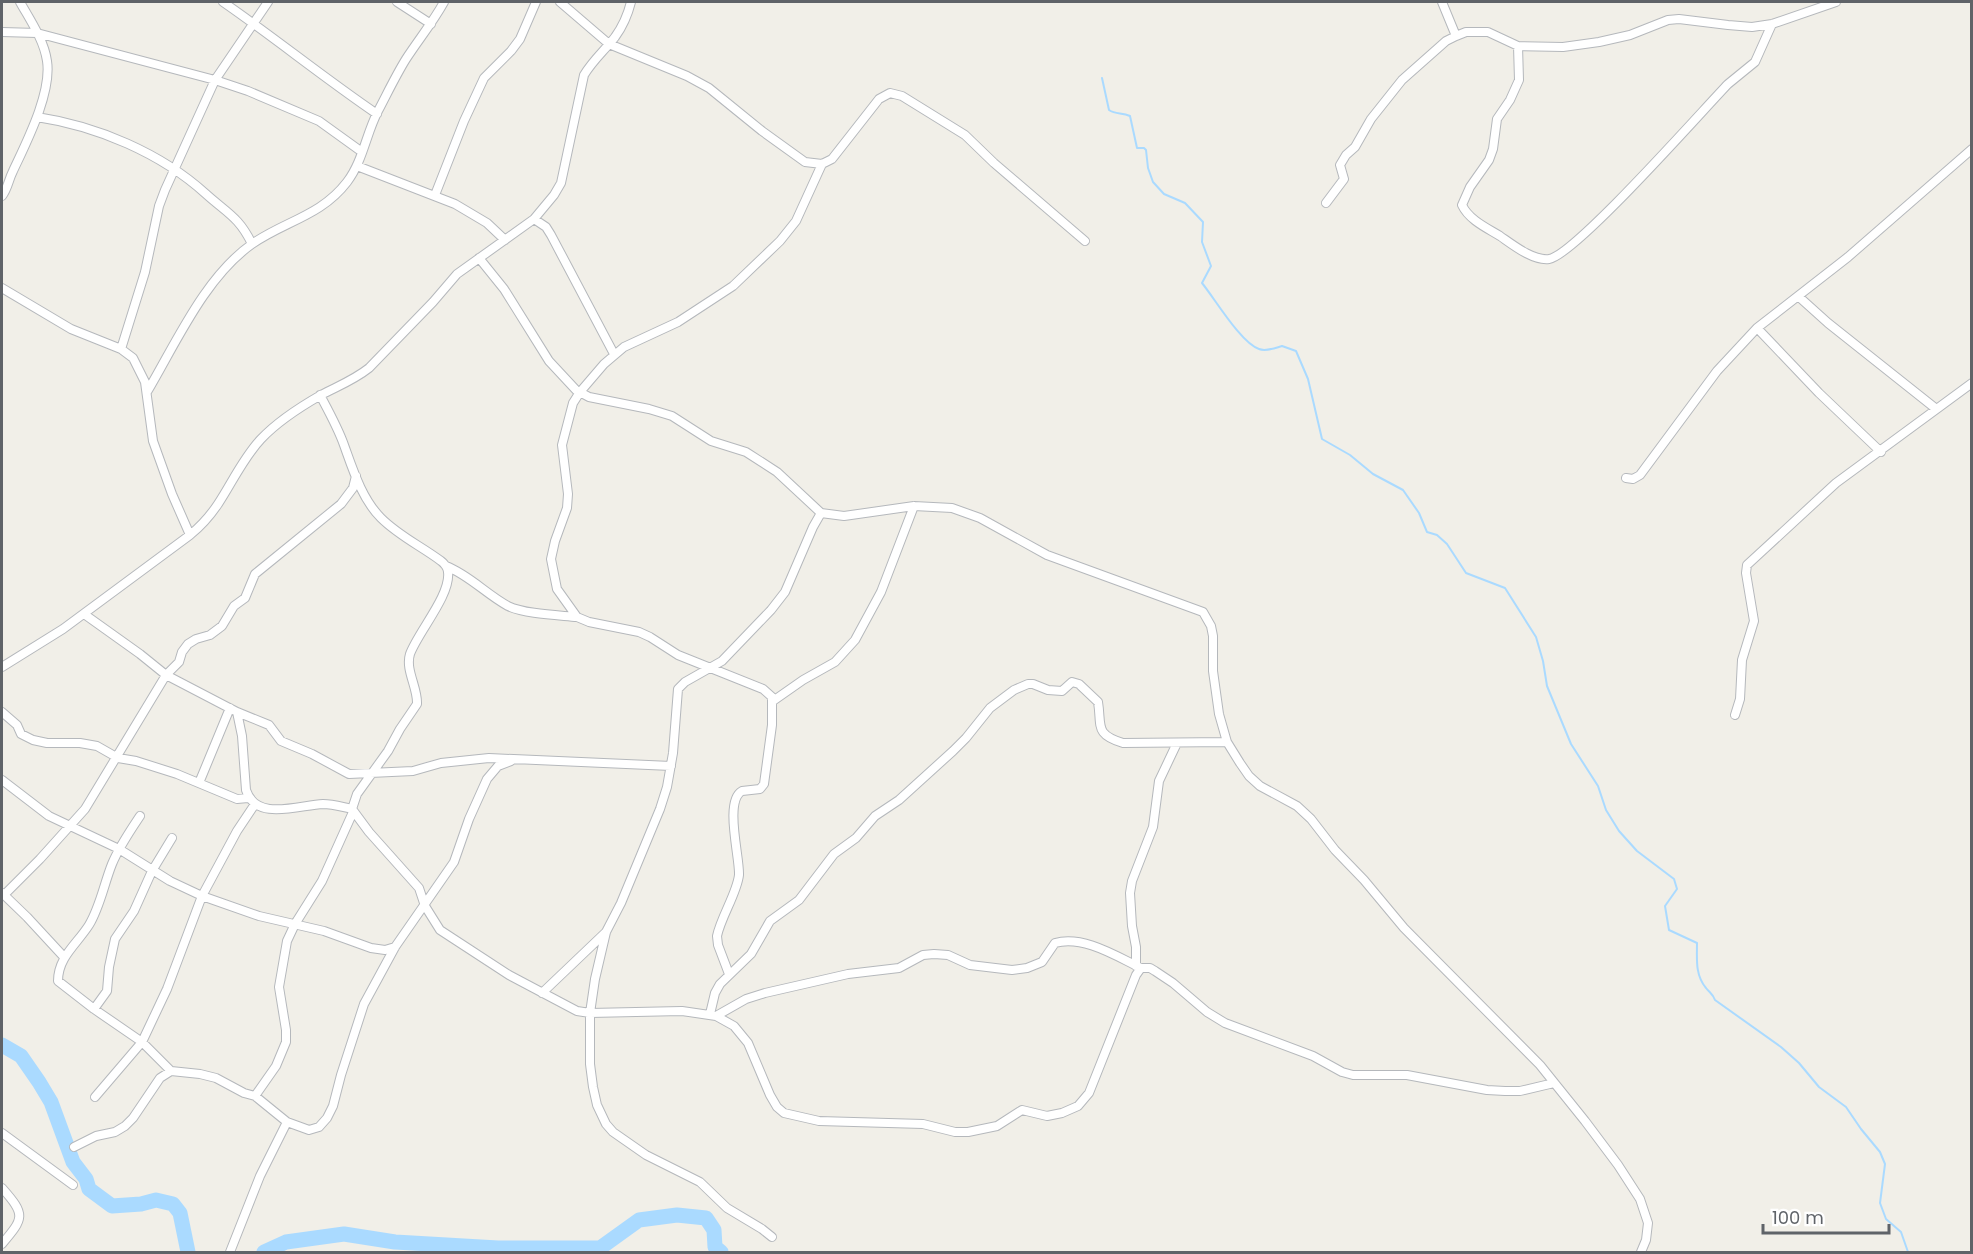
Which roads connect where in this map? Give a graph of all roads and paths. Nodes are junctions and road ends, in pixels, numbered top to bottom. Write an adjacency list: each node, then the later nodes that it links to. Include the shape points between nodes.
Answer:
1 (20, 2): 15 (street)
2 (223, 2): 11 (street)
3 (267, 2): 11 (street)
4 (397, 2): 12 (street)
5 (444, 2): 12 (street)
6 (536, 2): 27 (street, via 520,39 484,78)
7 (560, 2): 17 (street)
8 (632, 2): 17 (street)
9 (1442, 2): 16 (street)
10 (1836, 2): 13 (street)
11 (252, 21): 19 (street); 20 (street)
12 (431, 24): 20 (street, via 406,59)
13 (1772, 24): 18 (street, via 1752,27 1679,19 1599,42 1563,47); 18 (street, via 1749,69 1728,84 1578,240 1551,259 1540,259 1517,247 1473,218 1462,205 1489,159 1497,119 1519,80)
14 (2, 32): 15 (street)
15 (37, 33): 19 (street); 21 (street, via 47,63)
16 (1456, 36): 18 (street, via 1488,32); 29 (street, via 1415,68 1387,98 1355,147 1346,154 1341,165 1344,179)
17 (609, 44): 24 (street, via 687,76 726,101 788,151 805,162); 30 (street, via 584,75 561,183)
18 (1518, 46)
19 (215, 80): 23 (street, via 301,112); 26 (street)
20 (376, 114): 23 (street)
21 (37, 117): 26 (street, via 94,131); 28 (street)
22 (1971, 149): 36 (street)
23 (362, 152): 25 (street)
24 (822, 164): 32 (street, via 832,159 879,99 890,93 902,96 965,135); 39 (street, via 796,221 733,286 678,322)
25 (357, 166): 27 (street); 33 (street, via 332,198 312,213)
26 (175, 168): 33 (street, via 244,227); 38 (street, via 159,206 146,272)
27 (435, 195): 31 (street, via 472,212)
28 (2, 196)
29 (1326, 203)
30 (534, 219): 31 (street); 39 (street, via 551,235)
31 (505, 240): 34 (street)
32 (1085, 241)
33 (252, 244): 41 (street, via 210,285)
34 (479, 258): 42 (street, via 504,289 549,361); 43 (street, via 456,274 369,368 347,384)
35 (2, 288): 38 (street, via 72,329)
36 (1798, 296): 37 (street); 44 (street)
37 (1757, 328): 45 (street); 47 (street, via 1717,371 1640,475)
38 (120, 349): 41 (street, via 138,365)
39 (614, 354): 42 (street)
40 (1971, 383): 44 (street)
41 (147, 392): 50 (street, via 153,441)
42 (580, 392): 49 (street, via 606,402 672,416 720,445 746,452 777,472); 53 (street, via 568,418 562,445 567,508 551,559 557,589)
43 (320, 395): 46 (street); 50 (street, via 261,439 210,516)
44 (1935, 408): 45 (street)
45 (1881, 452): 60 (street, via 1836,483 1747,565 1754,621 1742,660)
46 (356, 476): 51 (street, via 382,519); 56 (street, via 353,488 341,504 255,574 244,598 222,626 188,644 179,662)
47 (1626, 478)
48 (914, 506): 49 (street, via 844,516); 57 (street, via 881,592 855,640 835,662); 61 (street, via 968,513 1047,555 1203,612 1211,626 1215,686)
49 (821, 513): 55 (street, via 785,592)
50 (190, 535): 52 (street)
51 (446, 566): 53 (street, via 518,610); 66 (street, via 447,583 409,657 417,704)
52 (84, 614): 54 (street); 56 (street)
53 (577, 617): 55 (street, via 650,636 678,655)
54 (2, 667)
55 (712, 668): 57 (street, via 764,689); 65 (street, via 678,689)
56 (166, 675): 58 (street); 63 (street)
57 (773, 701): 84 (street, via 764,784 760,789 742,790 736,797 733,837 739,875 717,936)
58 (234, 710): 66 (street, via 269,725 281,741 343,771); 68 (street); 69 (street, via 242,736 246,790)
59 (2, 712): 63 (street, via 21,734 33,740 88,744)
60 (1736, 715)
61 (1227, 742): 62 (street); 91 (street, via 1249,776 1311,819 1404,928 1532,1055)
62 (1177, 743): 83 (street, via 1159,782 1153,827 1132,880 1131,926); 84 (street, via 1132,744 1112,740 1100,727 1098,702 1079,684 1072,682 1062,691 1033,684 1014,690 990,708 953,751 834,854 805,894 770,921 751,954)
63 (117, 758): 68 (street); 72 (street)
64 (511, 761): 65 (street); 66 (street, via 472,759 413,771); 78 (street, via 498,766 487,779 454,862)
65 (671, 766): 80 (street, via 660,809)
66 (370, 773): 70 (street)
67 (2, 780): 72 (street, via 48,816)
68 (199, 783): 69 (street)
69 (252, 801): 70 (street, via 271,809 323,804); 77 (street)
70 (352, 811): 78 (street, via 419,888); 79 (street, via 322,881)
71 (140, 816): 74 (street)
72 (72, 826): 74 (street); 76 (street)
73 (172, 838): 75 (street)
74 (119, 849): 75 (street); 82 (street, via 95,914)
75 (152, 871): 77 (street); 86 (street, via 134,911 115,939 107,991)
76 (3, 894): 82 (street)
77 (202, 896): 79 (street, via 258,916); 89 (street)
78 (425, 906): 81 (street); 85 (street, via 440,930)
79 (295, 924): 81 (street, via 371,948); 92 (street, via 284,953 279,987 286,1042 276,1066)
80 (606, 932): 85 (street); 87 (street)
81 (395, 947): 94 (street, via 358,1019 327,1118 319,1127 309,1130)
82 (64, 957): 86 (street, via 58,981)
83 (1139, 967): 88 (street, via 1101,950 1064,940 1055,943 1038,965 1016,970 970,965 934,954 899,968 848,974 765,993); 88 (street, via 1095,1082 1078,1106 1047,1116 1022,1110 997,1126 968,1132 923,1124 825,1121 784,1113 770,1095 741,1033); 91 (street, via 1155,971 1226,1023 1305,1053 1342,1072 1407,1075 1505,1091)
84 (729, 974): 88 (street, via 715,993)
85 (542, 993): 87 (street, via 577,1011)
86 (94, 1010): 89 (street)
87 (590, 1013): 88 (street, via 682,1011); 99 (street, via 593,1087 606,1124 646,1155 700,1182 727,1209)
88 (713, 1015)
89 (142, 1042): 90 (street); 93 (street)
90 (171, 1071): 92 (street, via 206,1075); 96 (street, via 160,1078 125,1126)
91 (1554, 1083): 102 (street, via 1640,1199 1648,1223)
92 (255, 1096): 94 (street)
93 (95, 1097)
94 (287, 1122): 101 (street, via 260,1176)
95 (2, 1133): 97 (street)
96 (74, 1147)
97 (73, 1185)
98 (2, 1188): 100 (street, via 20,1216)
99 (772, 1237)
100 (2, 1244)
101 (230, 1252)
102 (1641, 1252)

